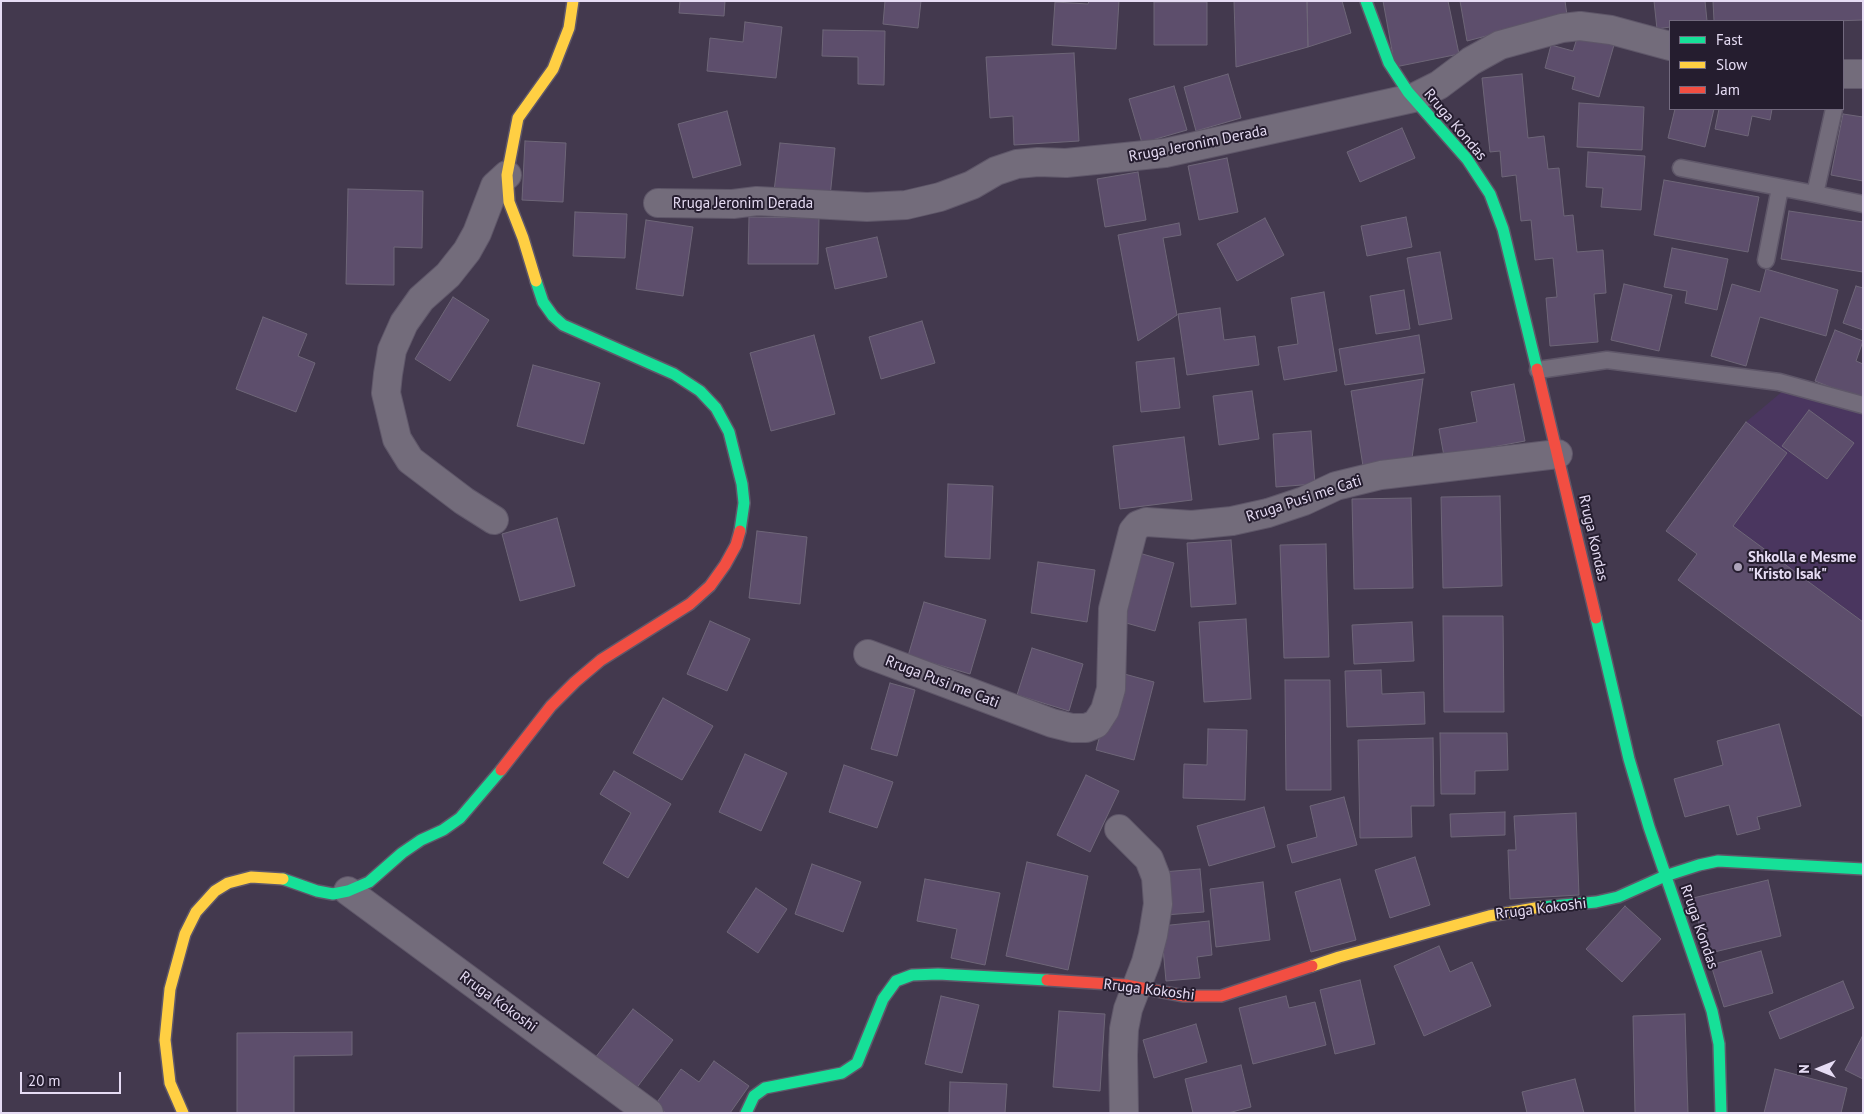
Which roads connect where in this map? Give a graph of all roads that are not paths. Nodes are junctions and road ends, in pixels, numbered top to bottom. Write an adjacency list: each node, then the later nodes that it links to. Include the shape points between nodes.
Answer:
1 (573, 1): 9 (street, via 569,28 553,69 518,118)
2 (1366, 1): 6 (street, Rruga Kondas, via 1389,63)
3 (1669, 46): 6 (street, Rruga Jeronim Derada, via 1612,30 1580,26 1562,28 1500,44 1439,85)
4 (1844, 74): 5 (street)
5 (1863, 74)
6 (1413, 98): 12 (street, Rruga Jeronim Derada, via 1165,154 1017,164 996,170 972,185 940,197 906,205 867,207 757,201 733,204); 15 (street, Rruga Kondas, via 1467,159 1490,194 1503,230)
7 (1834, 110): 11 (lane)
8 (1680, 168): 10 (lane)
9 (507, 175): 18 (street, via 495,186 477,233 457,264 421,300 404,323 392,350 386,393 397,439 410,460); 23 (street, via 509,202 543,302 553,316 563,325 674,374 700,391 716,408 736,453 744,503 742,524 736,545 710,586 690,604 601,660 575,682 551,706 460,818 402,853 369,882)
10 (1780, 188): 11 (lane); 14 (lane)
11 (1815, 194): 13 (lane)
12 (658, 203)
13 (1863, 204)
14 (1766, 260)
15 (1538, 370): 16 (lane, via 1607,360 1779,382); 17 (street, Rruga Kondas)
16 (1863, 405)
17 (1558, 454): 19 (street, Rruga Pusi me Cati, via 1381,476 1336,486 1304,501 1232,521 1192,524 1146,522 1138,525 1133,531 1113,609 1111,688 1105,710 1096,724 1086,728 1052,723); 22 (street, Rruga Kondas, via 1629,759)
18 (494, 520)
19 (868, 654)
20 (1119, 829): 24 (street, via 1149,859 1156,877 1158,904 1153,935)
21 (1863, 869): 22 (street, Rruga Kokoshi, via 1718,862)
22 (1665, 876): 24 (street, Rruga Kokoshi, via 1618,897 1489,916 1339,957 1221,996 1184,996); 29 (street, Rruga Kondas, via 1712,1010 1719,1044)
23 (348, 891): 25 (street, via 333,894 282,879 251,877 228,883 215,891 196,912 185,934 170,989 165,1040 170,1083); 26 (street, Rruga Kokoshi)
24 (1137, 987): 27 (street, Rruga Kokoshi, via 912,975 896,981 883,999 857,1063 842,1073 765,1088 754,1096); 28 (street, via 1124,1029)
25 (183, 1113)
26 (649, 1113)
27 (746, 1113)
28 (1124, 1113)
29 (1721, 1113)

